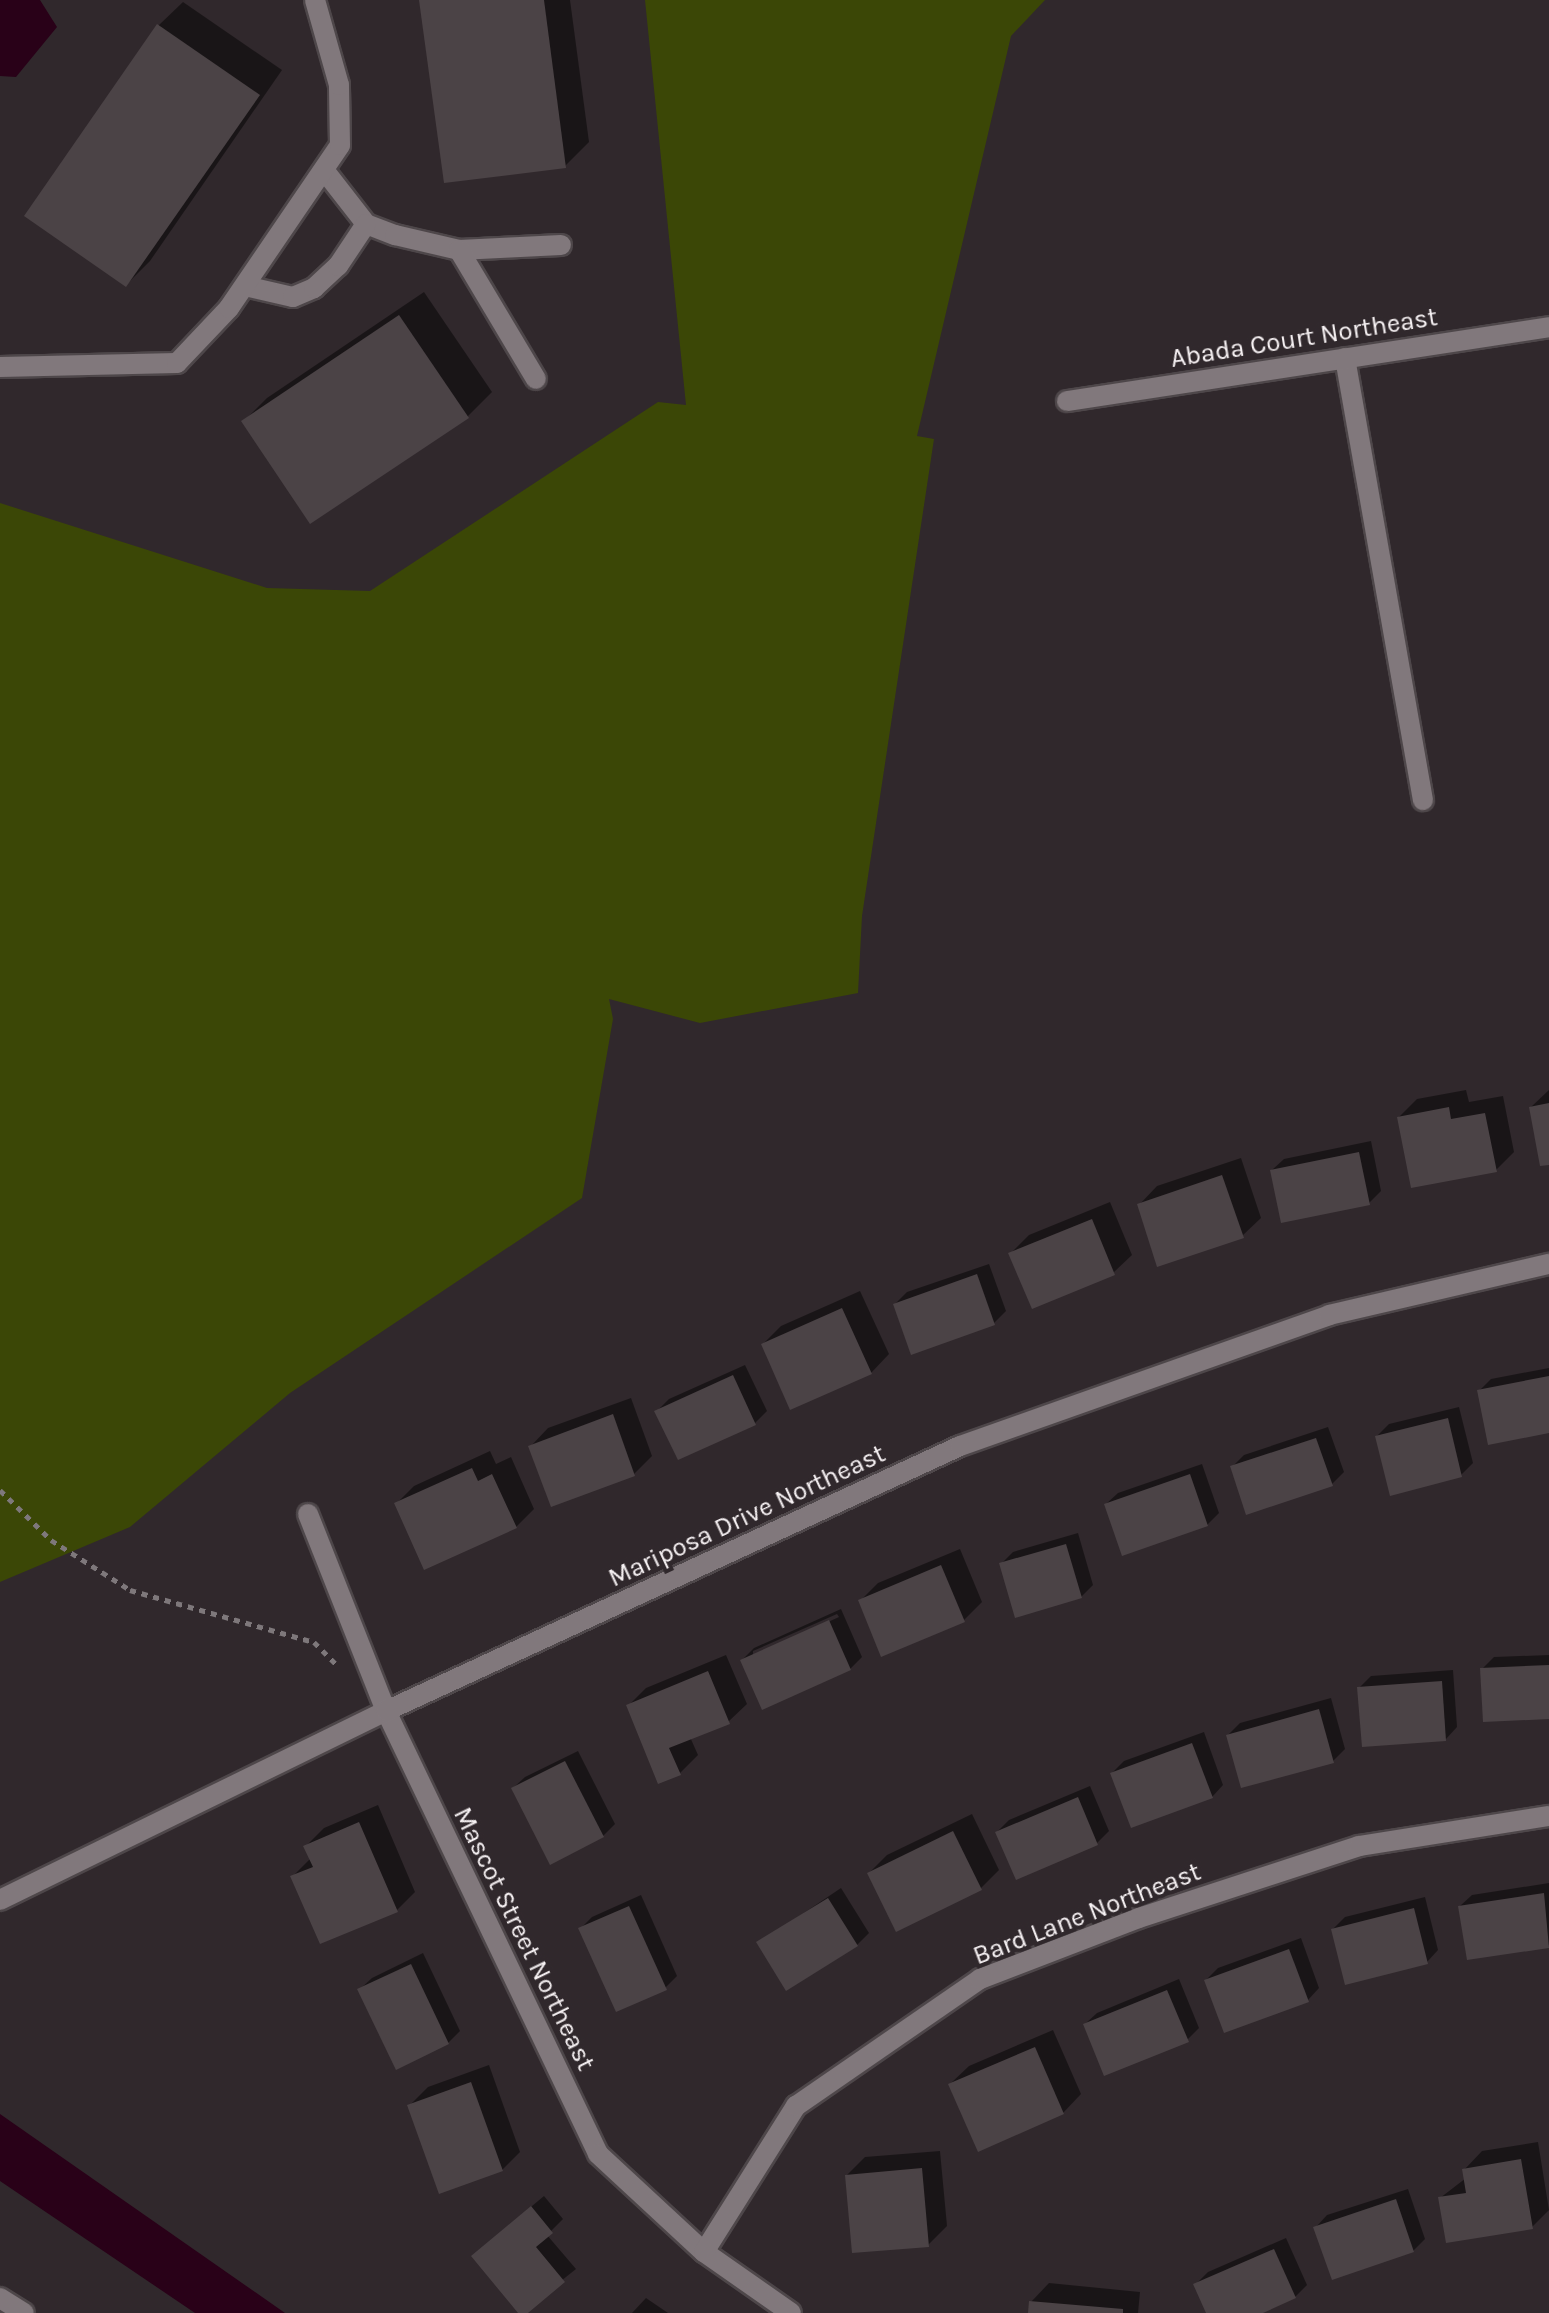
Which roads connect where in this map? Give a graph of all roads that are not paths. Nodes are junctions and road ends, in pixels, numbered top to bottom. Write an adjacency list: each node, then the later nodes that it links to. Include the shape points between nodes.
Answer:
1 (315, 0): 2 (street, via 339,85 340,145)
2 (324, 170): 3 (street); 6 (street)
3 (366, 224): 5 (street); 6 (street, via 338,266 314,288 293,297)
4 (561, 245): 5 (street)
5 (459, 250): 10 (street)
6 (245, 286): 9 (street, via 177,363)
7 (1549, 327): 8 (street, Abada Court Northeast)
8 (1345, 358): 11 (street, Abada Court Northeast); 12 (street)
9 (0, 367)
10 (536, 379)
11 (1067, 401)
12 (1423, 800)
13 (1549, 1264): 15 (street, Mariposa Drive Northeast, via 1329,1315 960,1446)
14 (308, 1514): 15 (street, Mascot Street Northeast)
15 (386, 1711): 17 (street, Mariposa Drive Northeast); 18 (street, Mascot Street Northeast, via 598,2154)
16 (1549, 1816): 18 (street, Bard Lane Northeast, via 1359,1846 1139,1918 980,1979 796,2106)
17 (0, 1900)
18 (704, 2252): 21 (street, Mascot Street Northeast)
19 (0, 2298): 20 (street)
20 (24, 2313)
21 (791, 2313)

